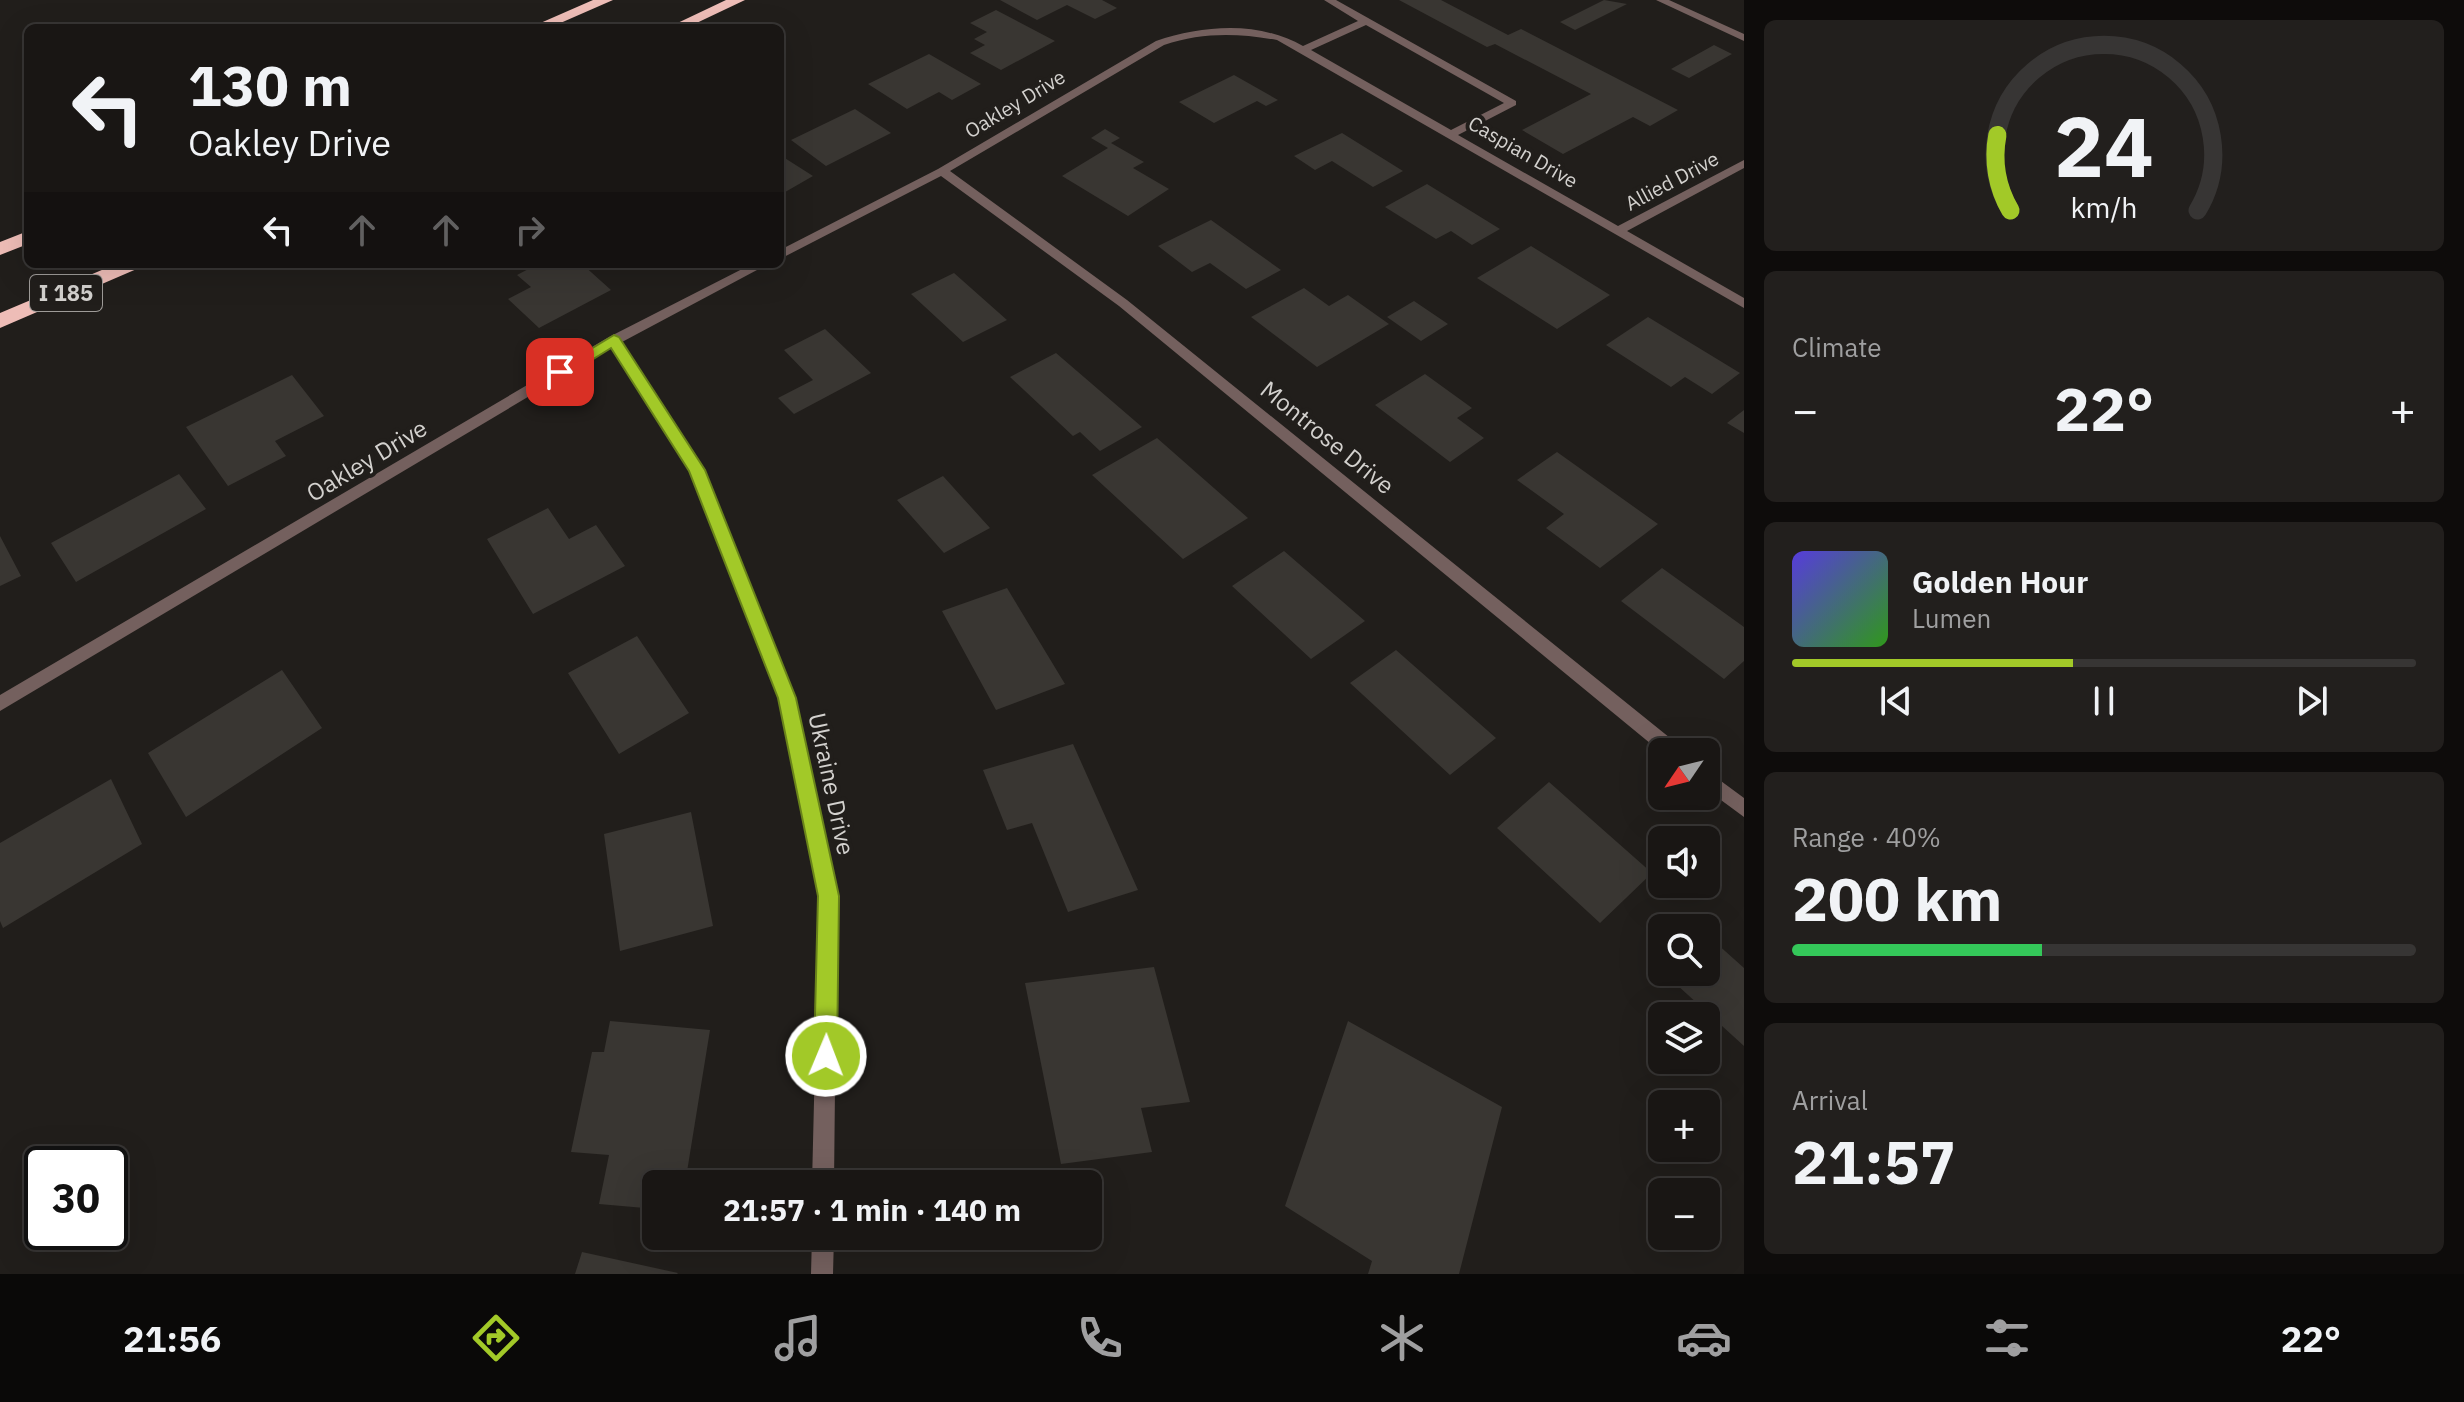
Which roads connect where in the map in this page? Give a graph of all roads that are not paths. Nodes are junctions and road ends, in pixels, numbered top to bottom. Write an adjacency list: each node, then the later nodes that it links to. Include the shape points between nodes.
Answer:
1 (606, 0): 6 (highway)
2 (738, 0): 7 (highway)
3 (1329, 0): 5 (street)
4 (1661, 0): 9 (street)
5 (1366, 21): 10 (street); 11 (street, via 1512,103)
6 (546, 24)
7 (683, 24)
8 (1280, 37): 10 (street, Caspian Drive); 13 (street, Oakley Drive, via 1237,29 1187,32)
9 (1744, 38)
10 (1303, 50): 11 (street, Caspian Drive)
11 (1452, 134): 14 (street, Caspian Drive)
12 (1744, 163): 14 (street, Allied Drive)
13 (942, 171): 17 (street, Oakley Drive); 24 (street, Montrose Drive, via 1123,303)
14 (1618, 231): 20 (street, Caspian Drive)
15 (24, 239): 16 (highway)
16 (0, 249)
17 (784, 253)
18 (123, 268): 21 (highway, I 185)
19 (754, 268): 22 (street, Oakley Drive)
20 (1744, 304)
21 (0, 321)
22 (614, 340): 23 (street, Oakley Drive); 27 (street, Ukraine Drive, via 697,470 787,698 828,896)
23 (0, 704)
24 (1657, 738)
25 (1720, 789): 26 (street)
26 (1744, 809)
27 (823, 1170)
28 (823, 1250): 29 (street)
29 (822, 1274)

